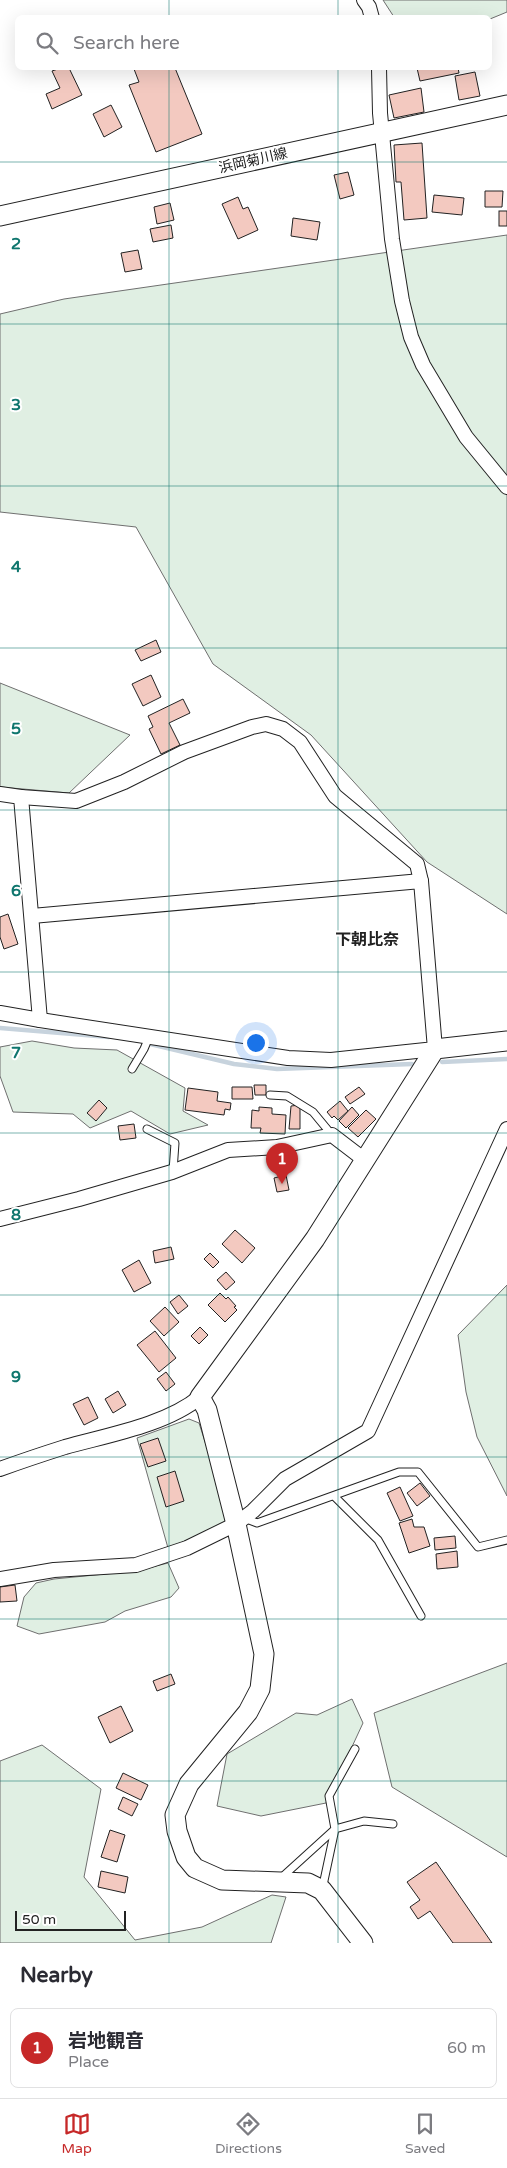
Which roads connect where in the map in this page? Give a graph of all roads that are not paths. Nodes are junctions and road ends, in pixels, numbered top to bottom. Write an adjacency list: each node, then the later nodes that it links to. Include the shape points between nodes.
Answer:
1 (364, 0): 2 (street)
2 (371, 15)
3 (379, 70): 5 (street)
4 (507, 105): 5 (street, 浜岡菊川線)
5 (383, 134): 6 (street, 浜岡菊川線); 7 (street, via 392,238 411,337 423,365 466,437)
6 (0, 216)
7 (507, 487)
8 (0, 794): 9 (street)
9 (21, 797): 10 (street, via 76,801 124,782 184,752 266,724 283,729 300,742 335,796 418,864); 11 (street)
10 (421, 881): 11 (street); 16 (street)
11 (32, 916): 13 (street)
12 (0, 1013): 13 (street)
13 (40, 1020): 14 (street)
14 (147, 1041): 16 (street, via 331,1060); 17 (lane)
15 (507, 1041): 16 (street)
16 (435, 1049): 22 (street)
17 (132, 1069)
18 (270, 1095): 21 (lane, via 287,1096 313,1112)
19 (147, 1129): 23 (lane, via 176,1143)
20 (507, 1130): 28 (street, via 368,1430 285,1479)
21 (332, 1135): 22 (street); 23 (street, via 277,1147 228,1150)
22 (366, 1161): 25 (street, via 316,1239)
23 (173, 1172): 24 (street)
24 (0, 1219)
25 (200, 1397): 26 (street, via 187,1407 132,1430); 28 (street, via 207,1410)
26 (0, 1469)
27 (335, 1497): 28 (lane, via 256,1523); 29 (lane, via 399,1472 418,1472 478,1547); 31 (lane, via 378,1540)
28 (240, 1521): 30 (street, via 187,1548 136,1565 54,1570); 35 (street, via 264,1654 260,1689 248,1712 189,1784 175,1815 186,1857 195,1868 222,1880)
29 (507, 1540)
30 (0, 1579)
31 (421, 1616)
32 (355, 1749): 34 (lane, via 329,1796)
33 (393, 1824): 34 (lane, via 364,1821)
34 (335, 1829): 35 (lane); 36 (lane)
35 (277, 1882): 36 (street, via 308,1883)
36 (322, 1890): 37 (street)
37 (363, 1943)

